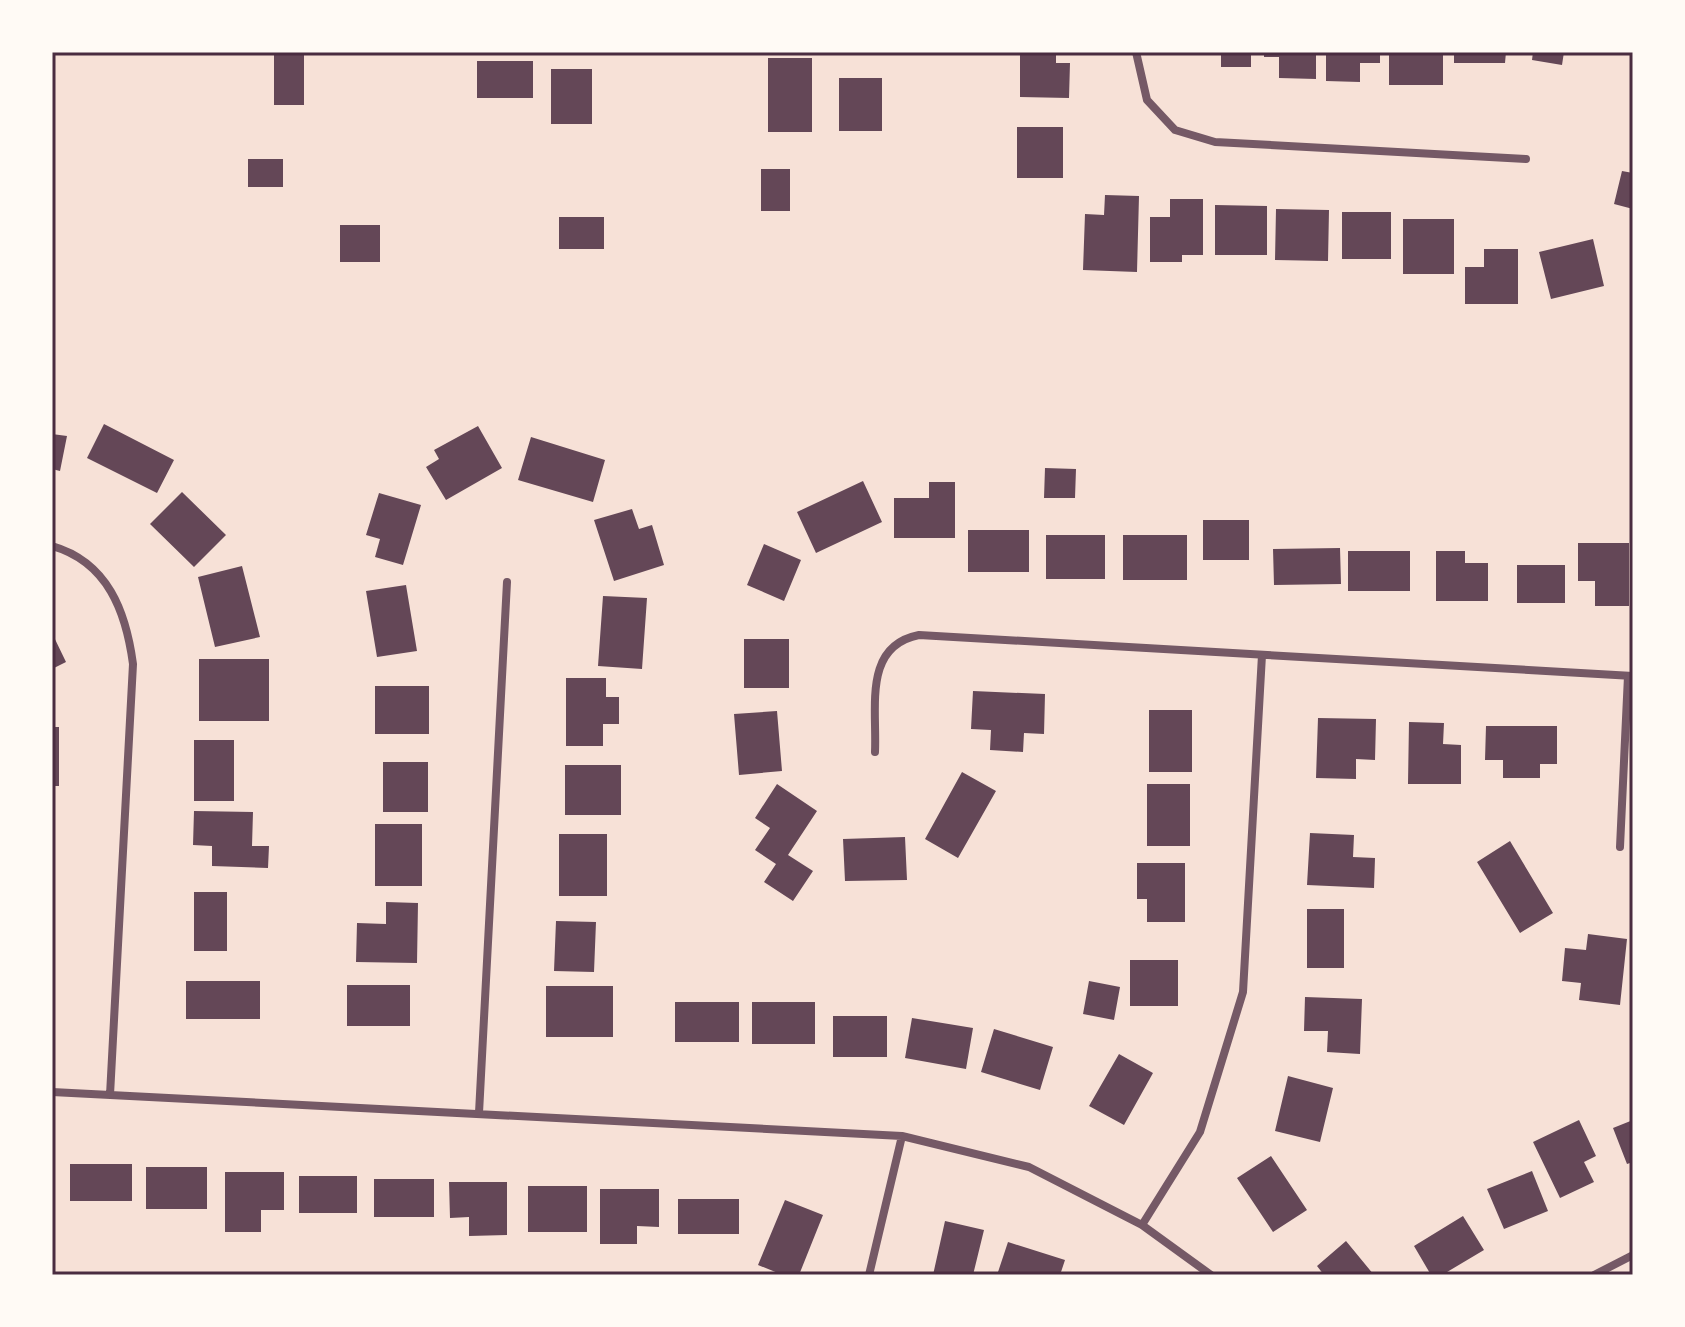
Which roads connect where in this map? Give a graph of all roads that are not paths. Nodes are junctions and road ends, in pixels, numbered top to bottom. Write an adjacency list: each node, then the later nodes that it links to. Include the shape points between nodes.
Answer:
1 (1136, 52): 2 (street, via 1147,100 1175,130 1215,142)
2 (1526, 159)
3 (52, 546): 10 (street, via 85,562 106,584 127,622 133,664)
4 (507, 582): 11 (street)
5 (1262, 655): 6 (street); 7 (street, via 919,635 899,639 884,653 878,672); 13 (street, via 1243,992 1200,1132)
6 (1631, 676): 8 (street)
7 (875, 752)
8 (1620, 847)
9 (52, 1092): 10 (street)
10 (110, 1095): 11 (street)
11 (479, 1113): 12 (street)
12 (902, 1136): 13 (street, via 1029,1167); 15 (street)
13 (1142, 1225): 16 (street)
14 (1633, 1255): 17 (street)
15 (869, 1275)
16 (1211, 1275)
17 (1594, 1275)

